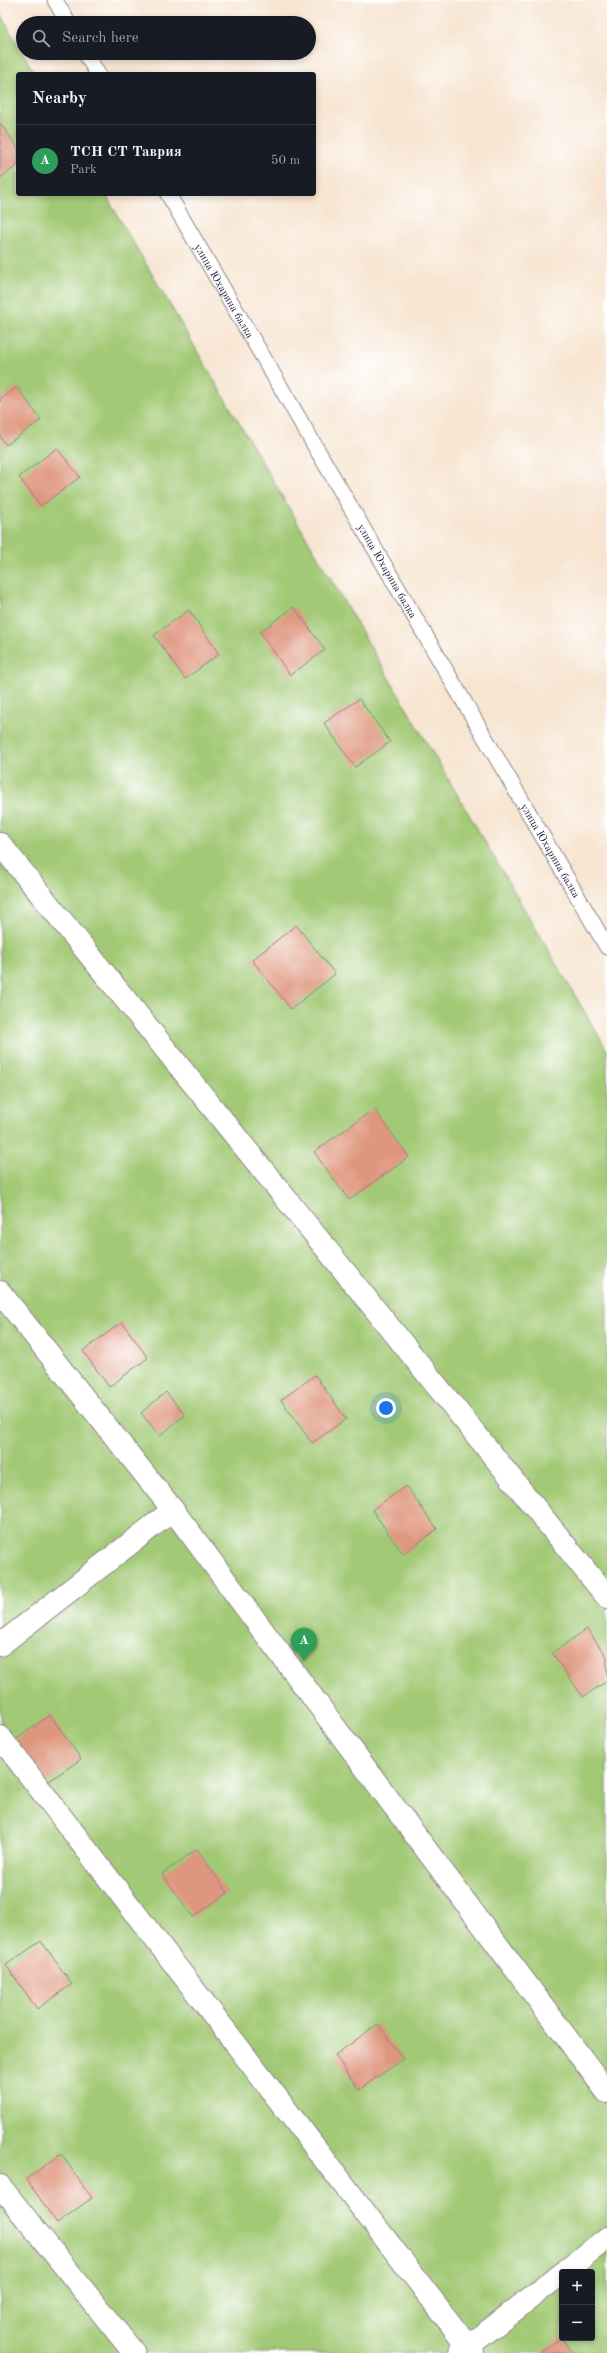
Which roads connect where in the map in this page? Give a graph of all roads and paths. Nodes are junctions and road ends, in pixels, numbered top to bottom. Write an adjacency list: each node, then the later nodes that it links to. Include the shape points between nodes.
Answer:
1 (54, 0): 2 (lane)
2 (64, 16)
3 (89, 60): 4 (lane)
4 (97, 72)
5 (169, 196): 7 (lane, улица Юхарина балка)
6 (0, 844): 10 (street)
7 (607, 947)
8 (0, 1292): 9 (street)
9 (173, 1510): 11 (street); 13 (street)
10 (607, 1597)
11 (0, 1645)
12 (0, 1737): 18 (street)
13 (607, 2092)
14 (0, 2186): 19 (street)
15 (607, 2238): 16 (street)
16 (568, 2269)
17 (559, 2276): 18 (street)
18 (467, 2351)
19 (134, 2353)

